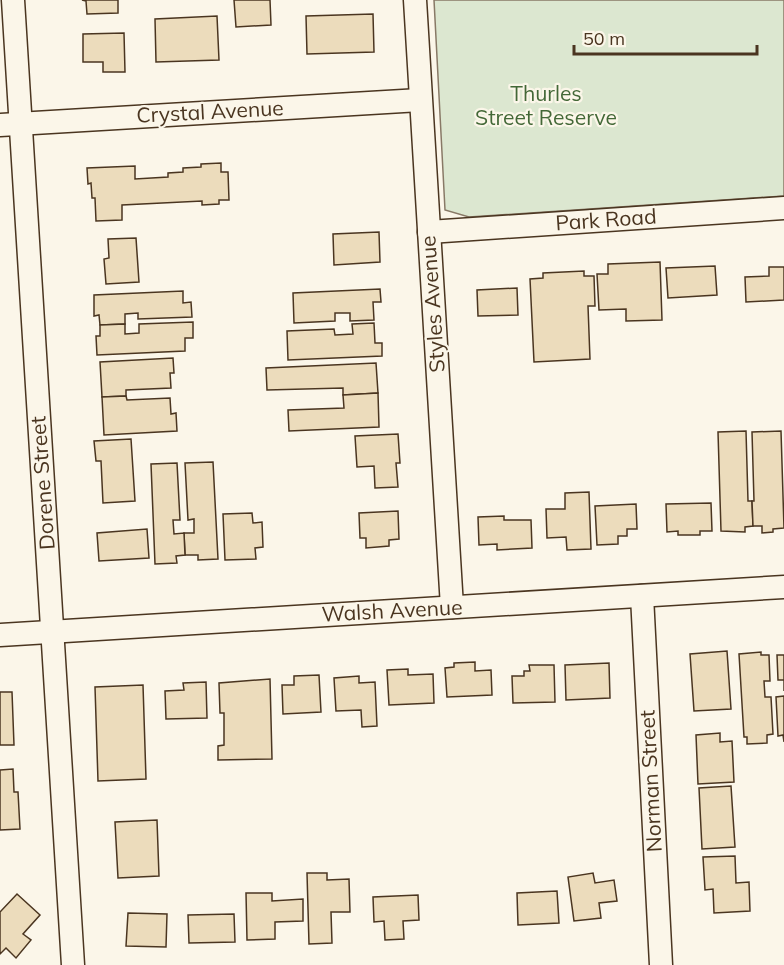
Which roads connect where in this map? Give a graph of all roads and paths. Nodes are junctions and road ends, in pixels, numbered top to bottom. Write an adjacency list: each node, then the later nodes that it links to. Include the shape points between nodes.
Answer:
1 (13, 0): 4 (street, Dorene Street)
2 (415, 0): 3 (street, Styles Avenue)
3 (420, 100): 4 (street, Crystal Avenue); 6 (street, Styles Avenue)
4 (10, 124): 10 (street, Dorene Street)
5 (784, 208): 6 (street, Park Road)
6 (429, 232): 9 (street, Styles Avenue)
7 (784, 588): 8 (street, Walsh Avenue)
8 (642, 596): 9 (street, Walsh Avenue); 13 (street, Norman Street)
9 (452, 607): 10 (street, Walsh Avenue)
10 (52, 632): 11 (street, Walsh Avenue); 12 (street, Dorene Street)
11 (0, 635)
12 (73, 965)
13 (662, 965)

